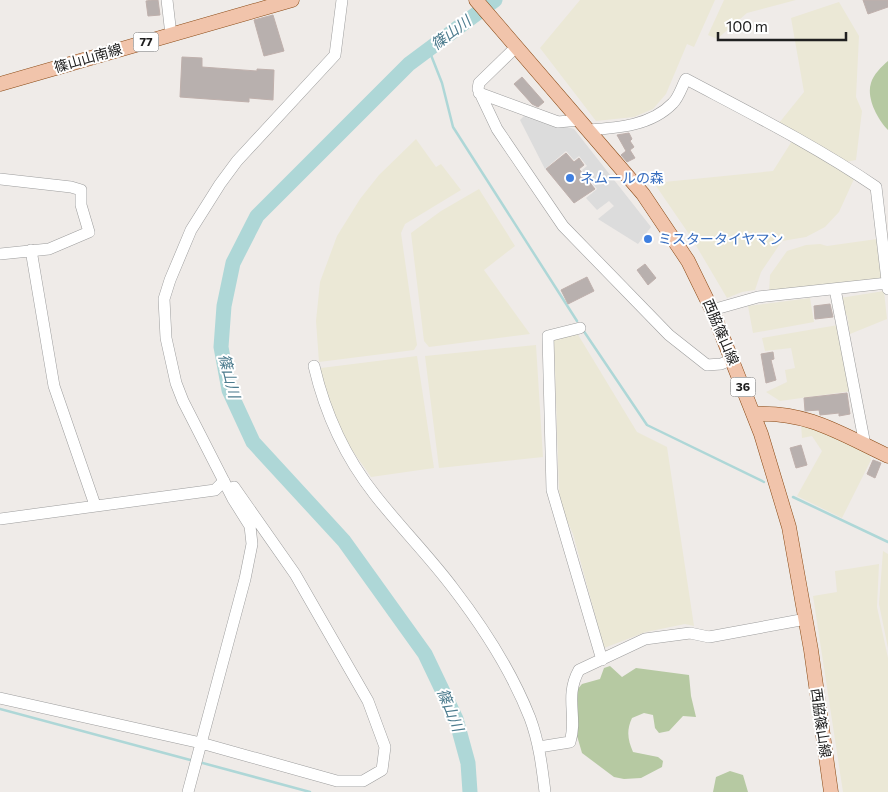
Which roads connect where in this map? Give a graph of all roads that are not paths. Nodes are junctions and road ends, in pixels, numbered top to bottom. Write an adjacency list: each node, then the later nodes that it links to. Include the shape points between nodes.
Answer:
1 (167, 0): 5 (street)
2 (292, 0): 5 (main road, 篠山山南線 / 77)
3 (342, 0): 23 (street, via 335,55 220,184 192,230 164,299 166,338 176,383 182,401)
4 (476, 0): 6 (main road, 西脇篠山線 / 36)
5 (172, 34): 7 (main road, 篠山山南線 / 77)
6 (515, 46): 8 (street, via 479,83); 9 (main road, 西脇篠山線 / 36)
7 (0, 84)
8 (479, 93): 9 (street, via 558,122); 18 (street, via 497,129 563,226 669,335 707,365)
9 (583, 125): 13 (street, via 616,128 641,123 674,102 686,79 790,134 876,187); 16 (main road, 西脇篠山線 / 36, via 643,194 688,261)
10 (0, 179): 11 (street, via 81,190 81,205 89,232 48,249)
11 (31, 250): 12 (street); 24 (street, via 54,386)
12 (0, 254)
13 (888, 283): 14 (street); 15 (street)
14 (835, 289): 16 (street, via 758,297); 21 (street)
15 (888, 289)
16 (712, 310): 18 (main road, 西脇篠山線 / 36)
17 (580, 328): 27 (street, via 548,336 552,490)
18 (732, 359): 20 (main road, 西脇篠山線 / 36)
19 (314, 366): 30 (street, via 322,400 338,436 374,494 477,620 511,677)
20 (754, 414): 21 (main road, via 802,417); 26 (main road, 西脇篠山線 / 36, via 789,527)
21 (865, 445): 22 (main road)
22 (888, 456)
23 (224, 481): 24 (street, via 215,490); 29 (street, via 250,526 252,544); 31 (street, via 235,488 295,574 372,710 385,747 382,770 363,780)
24 (95, 505): 25 (street)
25 (0, 519)
26 (806, 619): 27 (street, via 709,636 690,633 664,635 645,639); 34 (main road, 西脇篠山線 / 36)
27 (602, 660): 30 (street, via 579,670 575,678 570,697 570,742)
28 (0, 698): 29 (street)
29 (201, 743): 31 (street); 32 (street)
30 (539, 747): 33 (street)
31 (335, 787)
32 (188, 791)
33 (545, 792)
34 (831, 792)

